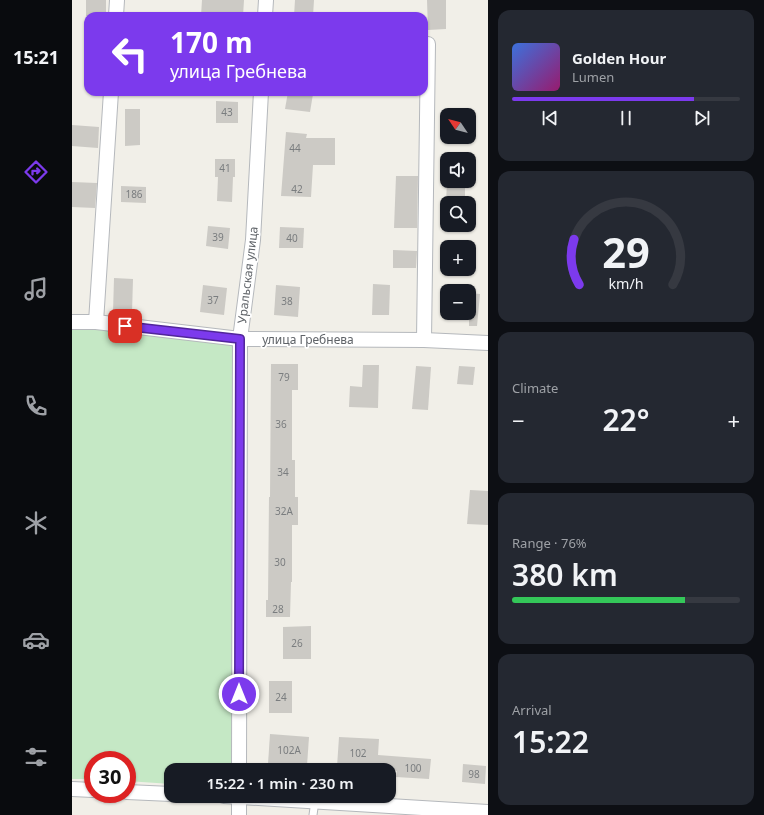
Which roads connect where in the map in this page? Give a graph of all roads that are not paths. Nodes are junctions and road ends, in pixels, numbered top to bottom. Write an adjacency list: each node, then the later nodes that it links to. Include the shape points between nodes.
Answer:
1 (117, 0): 3 (street)
2 (266, 0): 4 (street)
3 (116, 12)
4 (265, 12)
5 (111, 96): 9 (street)
6 (261, 96): 10 (street, Уральская улица, via 253,240)
7 (427, 96): 11 (street)
8 (72, 322): 9 (street, улица Гребнева)
9 (96, 322): 10 (street, улица Гребнева)
10 (240, 339): 11 (street, улица Гребнева); 13 (street, Уральская улица)
11 (424, 340): 12 (street, улица Гребнева)
12 (488, 343)
13 (239, 763)
14 (72, 789): 15 (street)
15 (84, 790)
16 (136, 792): 17 (street)
17 (164, 794)
18 (240, 803): 22 (street)
19 (283, 803): 20 (street)
20 (314, 808): 21 (street)
21 (480, 813)
22 (239, 815)

